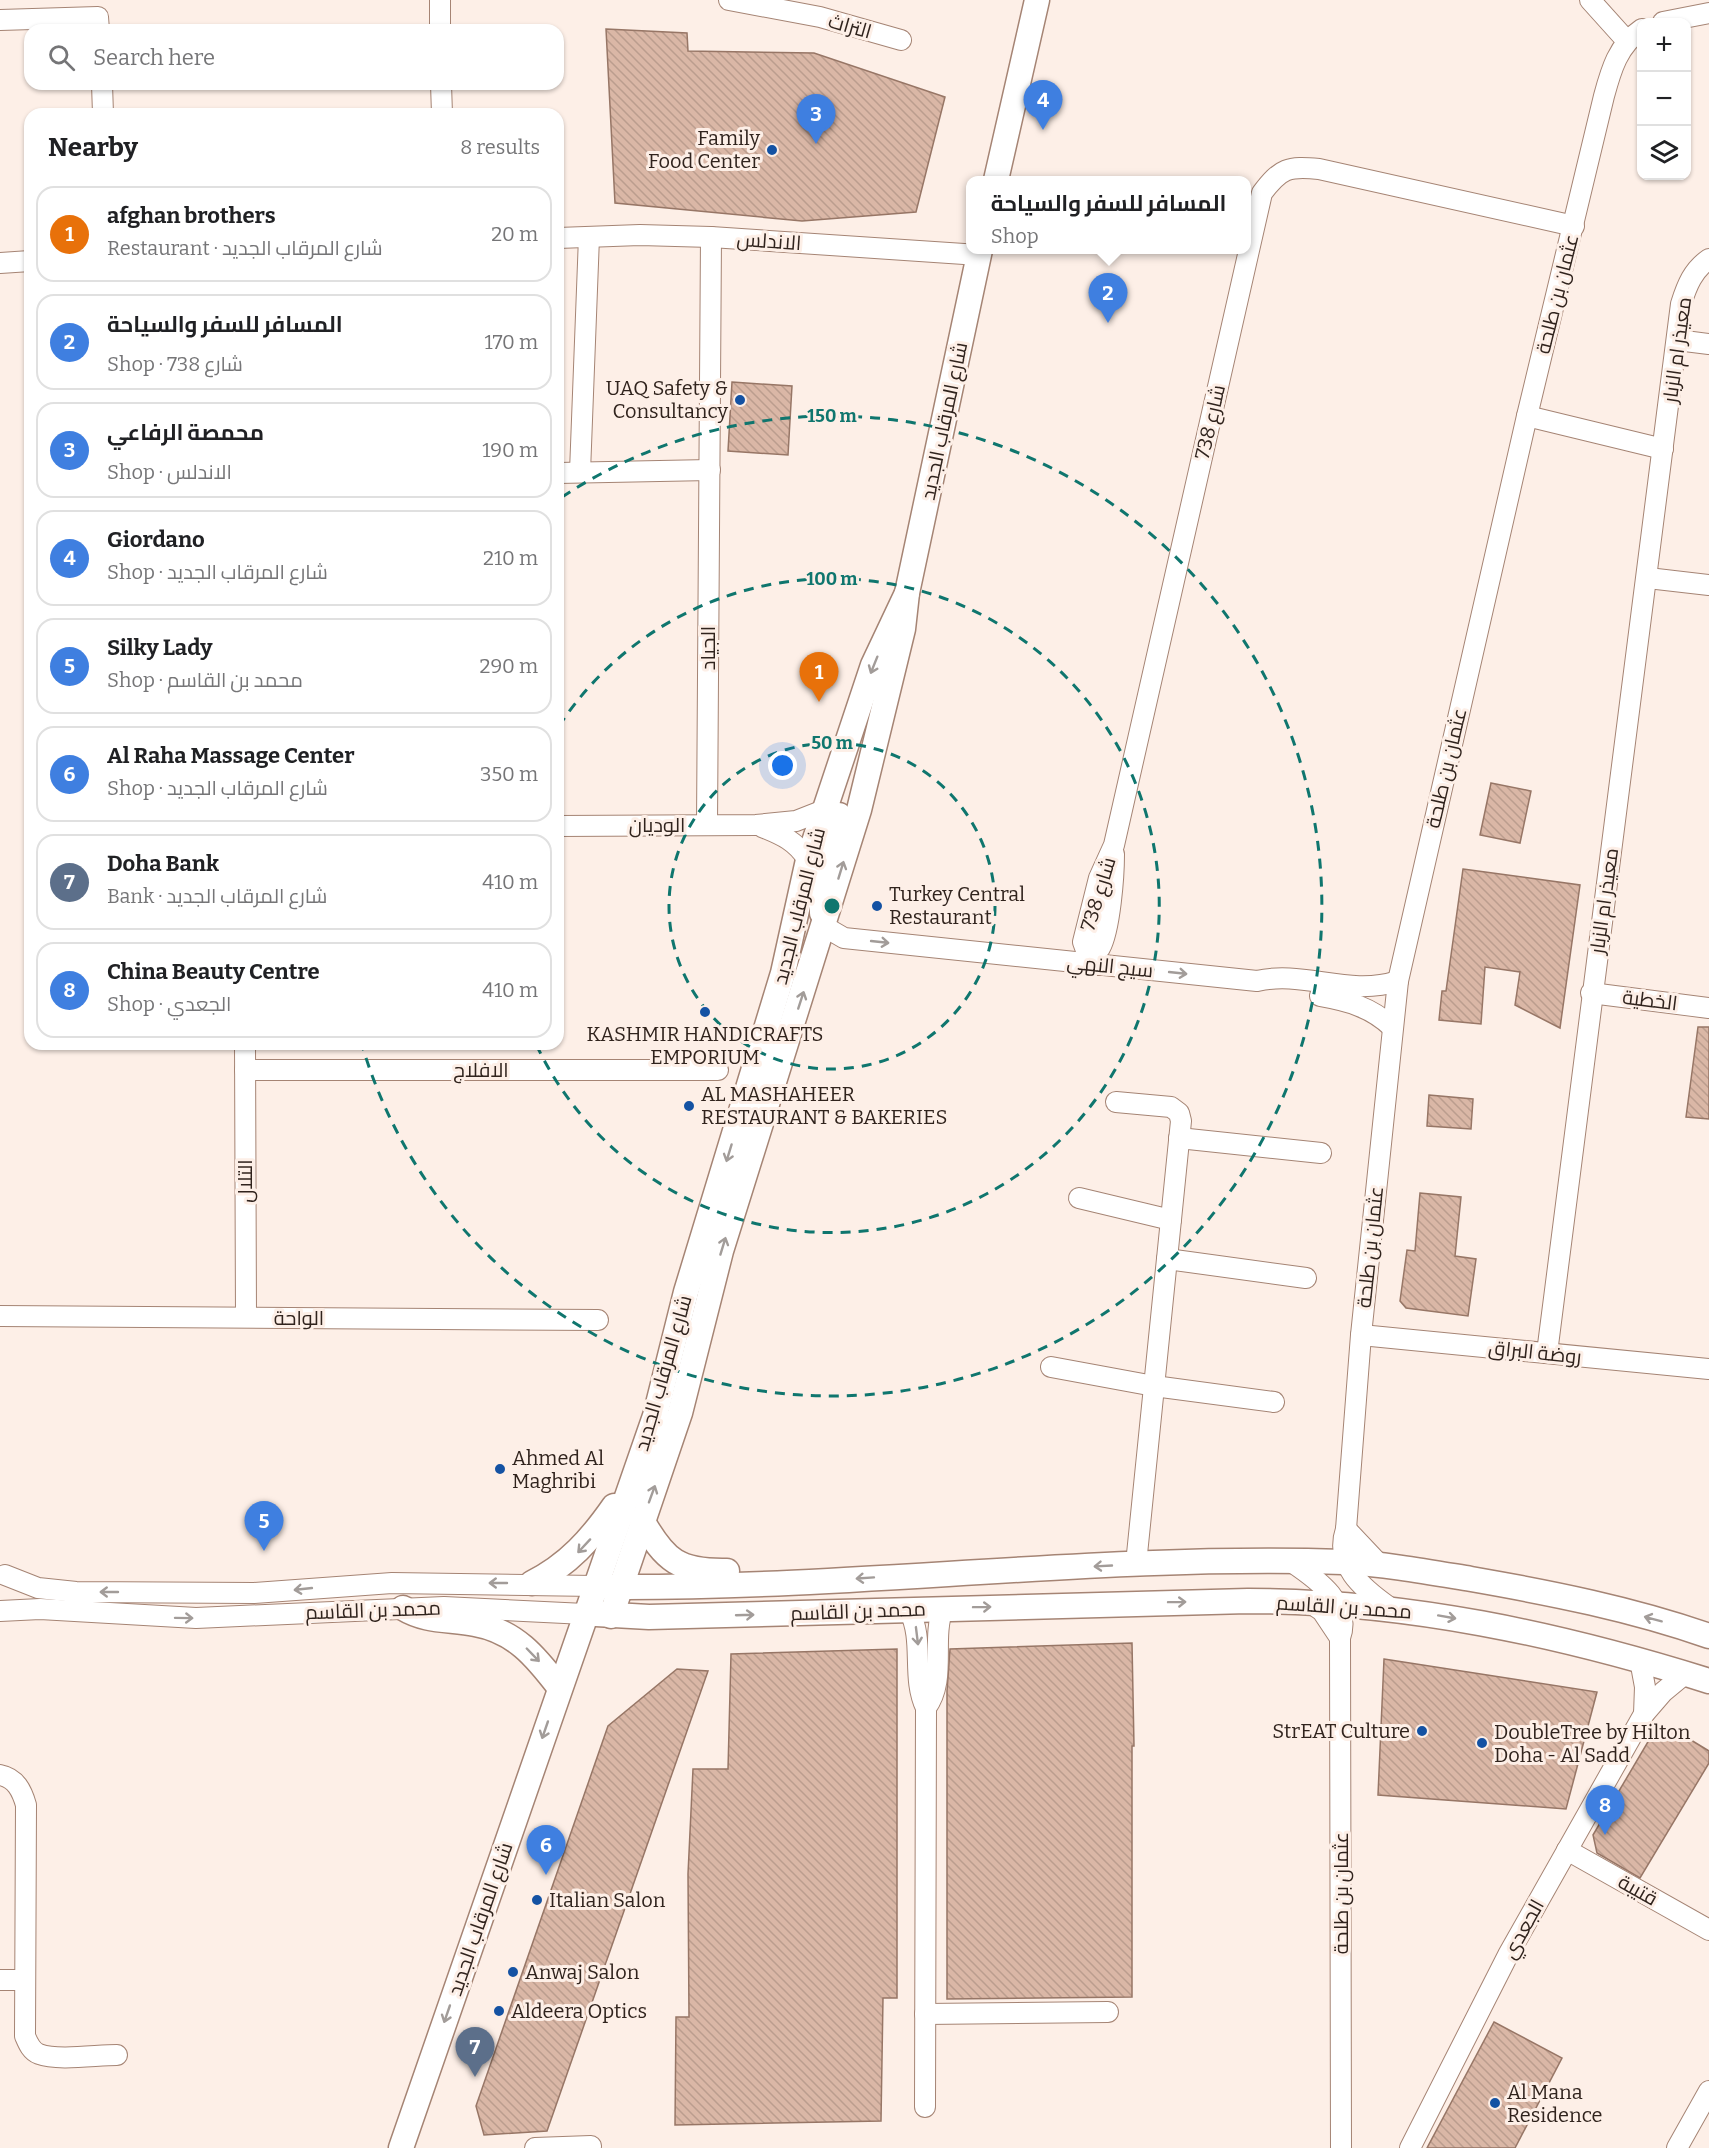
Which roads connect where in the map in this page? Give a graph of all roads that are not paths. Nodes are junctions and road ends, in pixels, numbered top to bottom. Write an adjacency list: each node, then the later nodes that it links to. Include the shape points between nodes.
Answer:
1 (440, 0): 9 (street)
2 (729, 0): 11 (street, التراث, via 820,17)
3 (1037, 0): 16 (street)
4 (1590, 0): 10 (street)
5 (1709, 13): 6 (street)
6 (1683, 18)
7 (0, 20): 8 (street, via 98,17)
8 (99, 24)
9 (440, 24)
10 (1634, 35): 17 (street, عثمان بن طلحة, via 1610,77)
11 (901, 40)
12 (102, 90): 14 (street)
13 (441, 90): 15 (street)
14 (103, 108)
15 (442, 108)
16 (997, 176)
17 (1574, 226): 21 (street, شارع 738, via 1293,166 1275,175 1262,193); 30 (street, عثمان بن طلحة)
18 (589, 237): 19 (street, الاندلس); 20 (street, الاندلس); 33 (street)
19 (711, 237): 22 (street, الاندلس); 32 (street, الجياد)
20 (564, 238)
21 (1251, 239)
22 (966, 251)
23 (980, 254): 37 (street, شارع المرقاب الجديد)
24 (1248, 254): 45 (street, شارع 738, via 1114,845 1111,898 1101,945)
25 (1709, 259): 28 (street, معيذر ام الزبار, via 1687,283)
26 (24, 261): 27 (street)
27 (0, 263)
28 (1677, 340): 29 (street); 31 (street, معيذر ام الزبار)
29 (1709, 344)
30 (1527, 416): 31 (street); 47 (street, عثمان بن طلحة)
31 (1663, 449): 35 (street, معيذر ام الزبار)
32 (710, 470): 33 (street); 40 (street, الجياد)
33 (580, 472): 34 (street)
34 (564, 473)
35 (1648, 578): 36 (street); 48 (street, معيذر ام الزبار)
36 (1709, 585)
37 (907, 592): 38 (street, شارع المرقاب الجديد, one-way to 38, via 873,665); 44 (street, شارع المرقاب الجديد, one-way to 37, via 860,810 903,629)
38 (843, 755): 39 (street, شارع المرقاب الجديد); 44 (street, via 845,789 819,891)
39 (824, 810): 41 (street, الوديان, via 796,820); 43 (street, شارع المرقاب الجديد)
40 (707, 825): 41 (street, الوديان); 42 (street, الوديان)
41 (756, 825): 43 (street, الوديان, via 784,836)
42 (564, 826)
43 (808, 860): 70 (street, شارع المرقاب الجديد, one-way to 70, via 776,997 686,1292 664,1386)
44 (825, 927): 45 (street, سيج النهي, one-way to 45, via 844,938); 71 (street, شارع المرقاب الجديد, one-way to 44, via 680,1413 721,1251)
45 (1090, 962): 46 (street, سيج النهي, one-way to 46)
46 (1257, 981): 47 (street, سيج النهي, via 1282,978 1359,988); 50 (street, via 1272,988 1357,1004)
47 (1398, 981): 50 (street, عثمان بن طلحة)
48 (1591, 993): 49 (street, الخطية); 65 (street, معيذر ام الزبار)
49 (1709, 1008)
50 (1392, 1027): 64 (street, عثمان بن طلحة)
51 (245, 1050): 52 (street, التلال)
52 (245, 1070): 53 (street, الافلاج); 62 (street, التلال)
53 (718, 1070)
54 (1116, 1102): 55 (street, via 1177,1110 1181,1121)
55 (1179, 1138): 56 (street); 58 (street)
56 (1321, 1153)
57 (1079, 1198): 58 (street)
58 (1171, 1220): 59 (street)
59 (1167, 1259): 60 (street); 68 (street)
60 (1306, 1278)
61 (0, 1316): 62 (street, الواحة)
62 (246, 1317): 63 (street, الواحة)
63 (598, 1320)
64 (1361, 1335): 65 (street, روضة البراق); 72 (street, عثمان بن طلحة)
65 (1546, 1353): 67 (street, روضة البراق)
66 (1051, 1367): 68 (street)
67 (1709, 1369)
68 (1154, 1386): 69 (street); 75 (street)
69 (1274, 1402)
70 (631, 1482): 79 (street, one-way to 79, via 591,1539 555,1570); 80 (street, شارع المرقاب الجديد)
71 (642, 1520): 78 (street, via 664,1554 686,1568 779,1570); 81 (street, شارع المرقاب الجديد)
72 (1346, 1529): 73 (street, عثمان بن طلحة); 76 (street)
73 (1344, 1562): 74 (street, محمد بن القاسم); 76 (street, محمد بن القاسم); 84 (street, via 1371,1594)
74 (1293, 1563): 75 (street, محمد بن القاسم); 83 (street)
75 (1136, 1564): 78 (street, محمد بن القاسم, one-way to 78)
76 (1381, 1566): 91 (street, محمد بن القاسم, one-way to 76, via 1528,1589)
77 (1, 1570): 79 (street, محمد بن القاسم, one-way to 77, via 364,1583 254,1593 76,1592 38,1588); 87 (street, via 7,1592)
78 (807, 1582): 81 (street, محمد بن القاسم)
79 (532, 1583): 80 (street, محمد بن القاسم)
80 (595, 1587): 81 (street, محمد بن القاسم); 89 (street, شارع المرقاب الجديد)
81 (621, 1587): 90 (street, شارع المرقاب الجديد)
82 (1309, 1602): 83 (street, محمد بن القاسم); 86 (street, محمد بن القاسم, one-way to 82); 92 (street, via 1322,1611)
83 (1338, 1604): 84 (street, محمد بن القاسم); 92 (street, عثمان بن طلحة, via 1344,1621)
84 (1389, 1607): 93 (street, محمد بن القاسم, one-way to 93, via 1520,1631)
85 (403, 1608): 87 (street, محمد بن القاسم, one-way to 85, via 196,1618); 89 (street, محمد بن القاسم, via 485,1607); 96 (street, one-way to 96, via 423,1618 476,1624 504,1633 533,1654)
86 (943, 1608): 88 (street, محمد بن القاسم); 97 (street, via 938,1626 937,1682)
87 (0, 1609)
88 (909, 1610): 90 (street, محمد بن القاسم, one-way to 88); 97 (street, one-way to 97, via 918,1633 920,1687)
89 (585, 1614): 90 (street, محمد بن القاسم); 96 (street, شارع المرقاب الجديد)
90 (611, 1616)
91 (1709, 1636)
92 (1340, 1638): 112 (street, عثمان بن طلحة)
93 (1640, 1660): 94 (street, محمد بن القاسم); 98 (street, الجعدي)
94 (1686, 1673): 95 (street, محمد بن القاسم); 98 (street, الجعدي)
95 (1709, 1681)
96 (559, 1687): 110 (street, شارع المرقاب الجديد, one-way to 110)
97 (926, 1708): 105 (street)
98 (1644, 1714): 100 (street, الجعدي)
99 (0, 1775): 103 (street, via 8,1776 21,1789 26,1805)
100 (1567, 1850): 101 (street, قتيبة); 113 (street, الجعدي, via 1508,1955)
101 (1709, 1930)
102 (0, 1980): 103 (street)
103 (25, 1980): 106 (street, via 25,2036 37,2054)
104 (1108, 2012): 105 (street)
105 (925, 2014): 108 (street)
106 (117, 2055)
107 (1709, 2091): 114 (street)
108 (925, 2107)
109 (591, 2146): 111 (street)
110 (401, 2148)
111 (535, 2148)
112 (1341, 2148)
113 (1410, 2148)
114 (1677, 2148)

